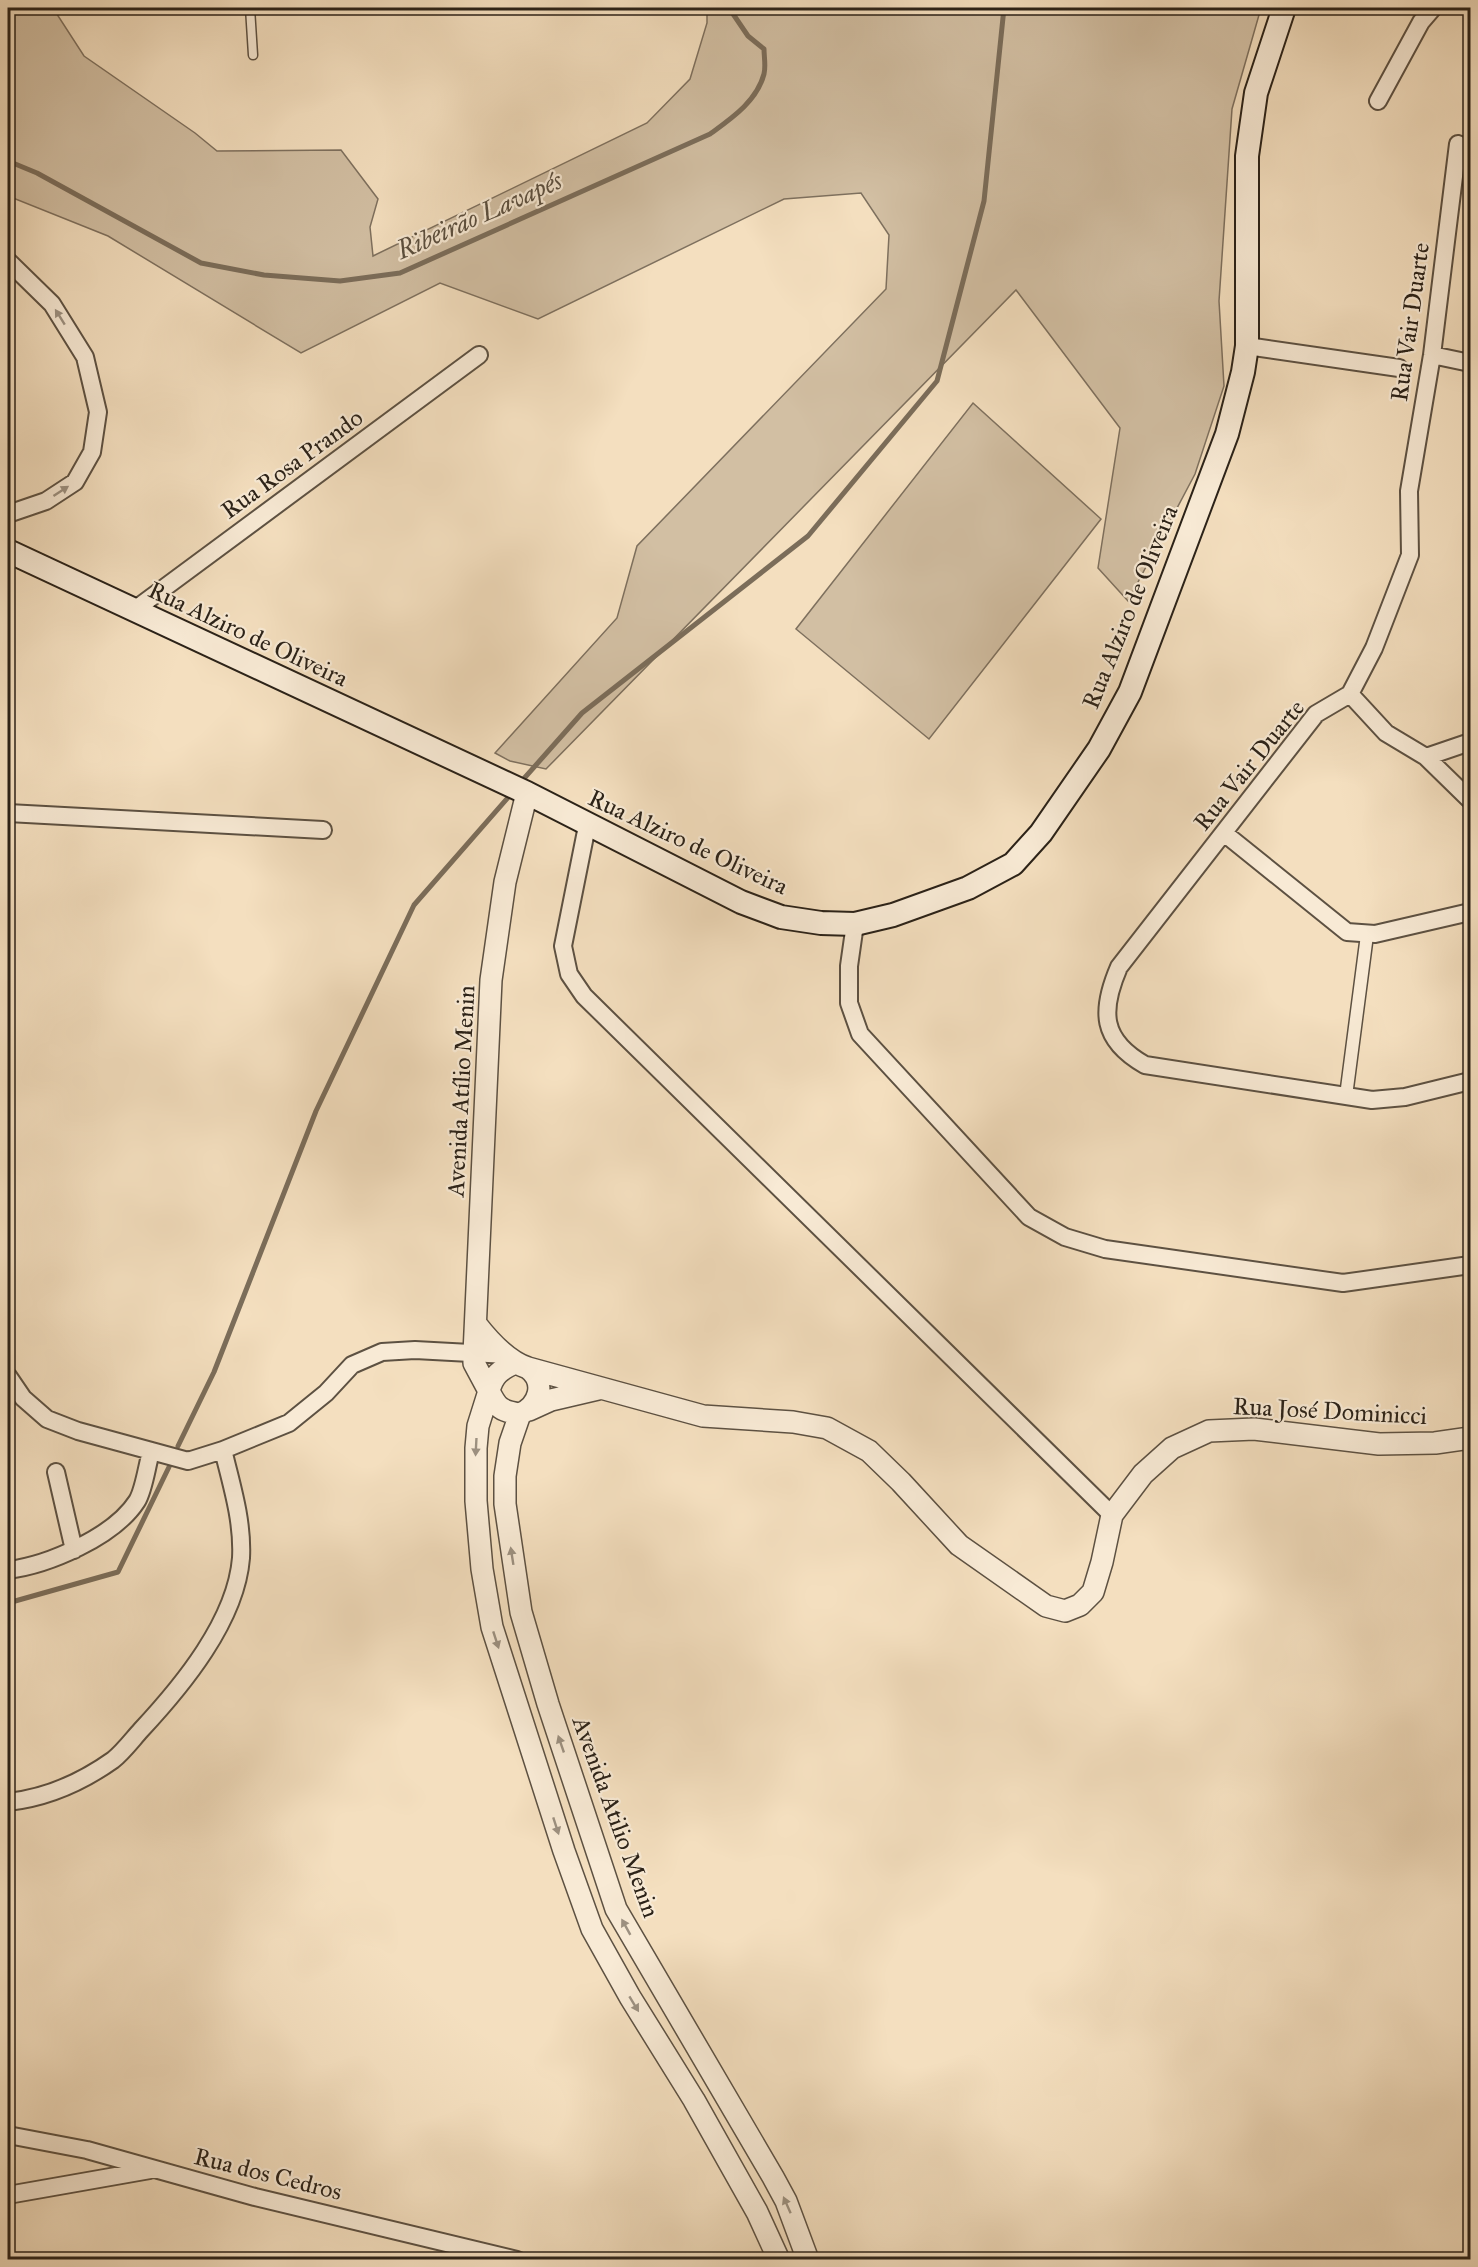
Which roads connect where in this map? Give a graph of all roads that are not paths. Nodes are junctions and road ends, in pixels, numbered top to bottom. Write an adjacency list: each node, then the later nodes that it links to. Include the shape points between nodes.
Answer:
1 (250, 8): 4 (lane)
2 (1284, 8): 8 (main road, Rua Alziro de Oliveira, via 1256,93 1247,156)
3 (1433, 8): 5 (street, via 1420,22)
4 (253, 55)
5 (1378, 101)
6 (1458, 144): 10 (street, Rua Vair Duarte)
7 (8, 261): 13 (street, one-way to 7, via 46,501 75,482 92,452 98,412 85,357 52,304)
8 (1247, 346): 12 (street); 26 (main road, Rua Alziro de Oliveira, via 1227,434 1130,692 1092,758 1041,833 1013,864 968,888)
9 (479, 355): 15 (street, Rua Rosa Prando)
10 (1432, 355): 11 (street); 16 (street, Rua Vair Duarte, via 1409,491 1410,555 1374,648)
11 (1470, 363)
12 (1399, 368)
13 (8, 514)
14 (8, 551): 15 (main road, Rua Alziro de Oliveira)
15 (133, 611): 19 (main road, Rua Alziro de Oliveira)
16 (1350, 694): 18 (street, via 1386,733); 24 (street, Rua Vair Duarte, via 1316,714)
17 (1470, 742): 18 (street)
18 (1425, 757): 20 (street)
19 (517, 789): 22 (main road, Rua Alziro de Oliveira); 31 (street, Avenida Atílio Menin, via 491,980)
20 (1469, 795)
21 (8, 813): 23 (street)
22 (587, 826): 26 (main road, Rua Alziro de Oliveira, via 741,902 781,917); 42 (street, via 563,946 569,974 584,996)
23 (323, 830)
24 (1224, 832): 27 (street, via 1347,932); 29 (street, Rua Vair Duarte, via 1119,967 1106,1013 1112,1035 1125,1054 1145,1065)
25 (1470, 912): 27 (street)
26 (855, 924): 30 (street, via 849,1003 860,1034 1029,1217 1065,1238 1105,1248 1343,1283)
27 (1367, 935): 29 (street)
28 (1470, 1081): 29 (street, Rua Vair Duarte, via 1405,1097 1372,1100)
29 (1346, 1096)
30 (1470, 1265)
31 (476, 1324): 32 (street, Avenida Atílio Menin); 33 (street, via 489,1341)
32 (474, 1354): 33 (street); 36 (street, Avenida Atílio Menin, via 474,1363); 39 (street, via 382,1352 352,1365 289,1423)
33 (517, 1362): 35 (street); 36 (street, via 492,1378); 37 (street, Avenida Atilio Menin, via 538,1379 540,1392 536,1403)
34 (8, 1376): 40 (street, via 23,1398 47,1419)
35 (604, 1388): 37 (street, via 551,1400); 42 (street, via 702,1416 827,1428 868,1451 959,1545 1046,1606 1065,1611 1080,1605 1093,1592)
36 (489, 1391): 37 (street, via 504,1411); 50 (street, one-way to 50, via 476,1448 482,1569 492,1627 564,1851 592,1929 694,2100)
37 (525, 1412): 51 (street, Avenida Atilio Menin, one-way to 37, via 777,2185 616,1909 521,1612 505,1504 505,1476 510,1443)
38 (1470, 1438): 42 (street, Rua José Dominicci, via 1379,1444 1254,1429 1209,1431 1172,1448 1143,1474)
39 (223, 1450): 40 (street, via 188,1461); 45 (street, via 239,1517 241,1559 232,1599 207,1646 170,1699 115,1759 72,1785)
40 (151, 1452): 43 (street, via 137,1500 114,1526)
41 (56, 1472): 43 (street)
42 (1112, 1515)
43 (74, 1550): 44 (street)
44 (8, 1570)
45 (8, 1802)
46 (8, 2135): 47 (street, Rua dos Cedros)
47 (157, 2169): 48 (street); 49 (street, Rua dos Cedros, via 255,2197)
48 (8, 2194)
49 (517, 2259)
50 (779, 2259)
51 (808, 2259)

